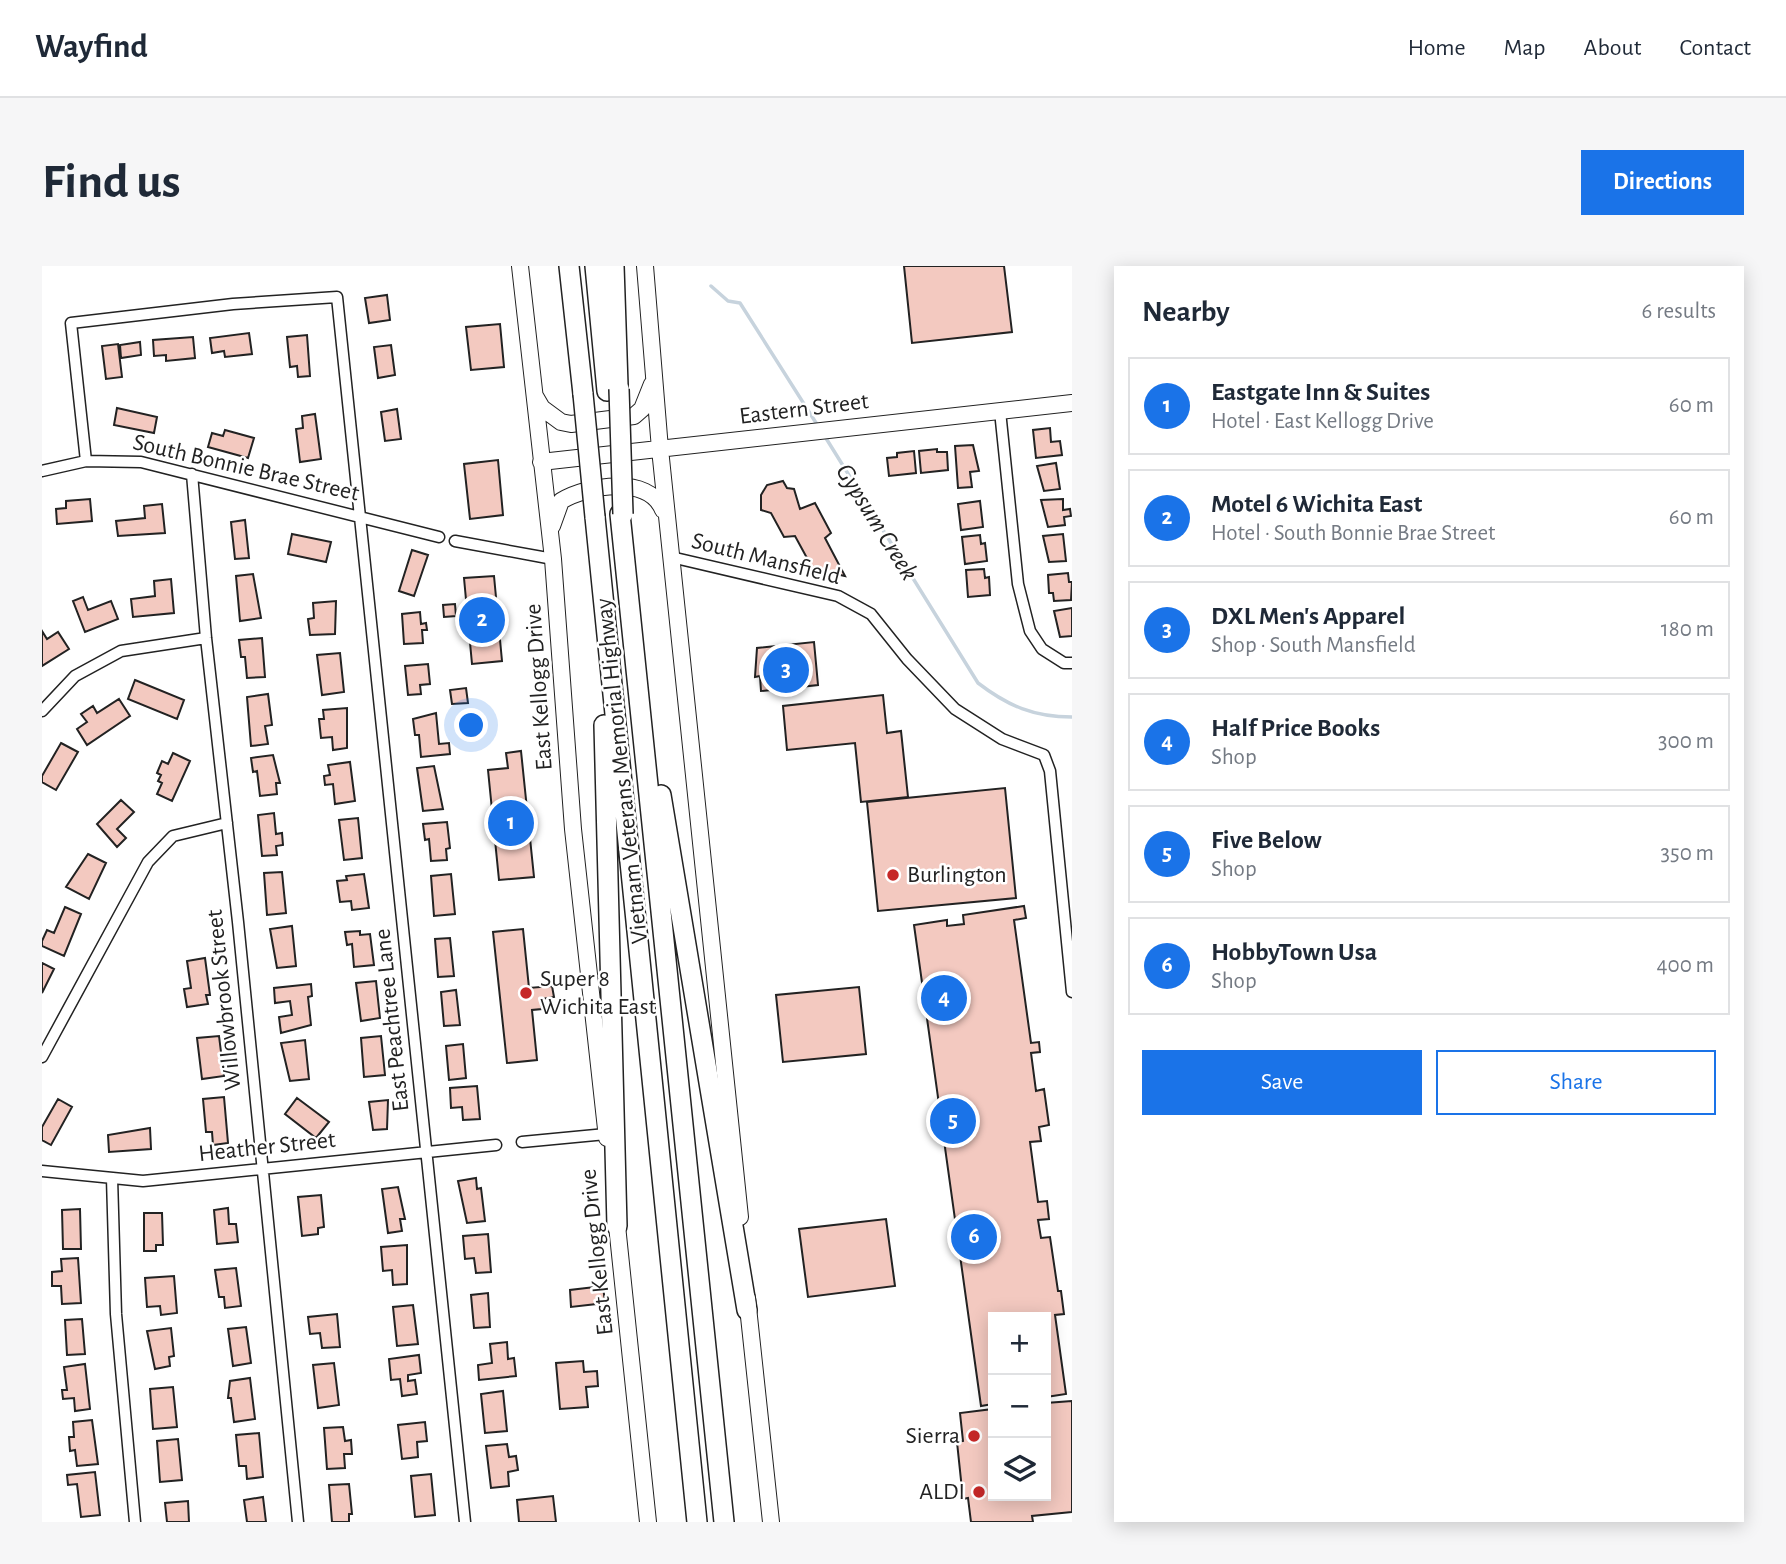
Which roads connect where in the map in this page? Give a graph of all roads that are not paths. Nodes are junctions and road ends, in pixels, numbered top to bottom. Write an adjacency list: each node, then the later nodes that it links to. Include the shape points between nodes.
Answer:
1 (520, 266): 10 (main road, East Kellogg Drive)
2 (564, 266): 7 (highway)
3 (569, 266): 7 (highway, Vietnam Veterans Memorial Highway)
4 (595, 266): 9 (highway, Vietnam Veterans Memorial Highway)
5 (614, 266): 9 (highway)
6 (645, 266): 8 (main road)
7 (579, 354): 25 (highway, Vietnam Veterans Memorial Highway, bridge)
8 (653, 380): 10 (main road, via 642,409 624,419 561,422 542,408); 13 (main road)
9 (613, 390): 26 (highway, Vietnam Veterans Memorial Highway, bridge)
10 (534, 394): 15 (main road, East Kellogg Drive)
11 (1072, 402): 12 (main road, Eastern Street)
12 (1000, 411): 13 (main road, Eastern Street); 28 (street, via 1018,584 1030,631 1042,649)
13 (660, 449): 15 (main road, Eastern Street); 19 (main road)
14 (86, 461): 16 (street, South Bonnie Brae Street); 17 (street, South Bonnie Brae Street, via 141,462); 18 (street, East Peachtree Lane, via 71,323 337,296)
15 (541, 462): 20 (main road, East Kellogg Drive)
16 (42, 471)
17 (192, 474): 18 (street, South Bonnie Brae Street); 27 (street, Willowbrook Street)
18 (359, 514): 21 (street, South Bonnie Brae Street); 36 (street, East Peachtree Lane)
19 (667, 519): 20 (main road, via 659,500 640,489 588,491 561,501); 23 (main road)
20 (550, 535): 24 (main road, East Kellogg Drive)
21 (439, 537)
22 (455, 541): 24 (street)
23 (671, 557): 31 (street, South Mansfield, via 838,596 872,614 955,709 1002,739 1044,755 1050,771); 41 (main road, via 730,1106)
24 (553, 559): 33 (main road, East Kellogg Drive, via 573,829)
25 (601, 574): 40 (highway); 46 (highway, Vietnam Veterans Memorial Highway)
26 (632, 625): 41 (highway); 47 (highway, Vietnam Veterans Memorial Highway)
27 (206, 638): 29 (street, via 121,651 75,676); 30 (street, Willowbrook Street)
28 (1072, 663)
29 (42, 711)
30 (227, 822): 32 (street, via 173,836 148,862); 37 (street, Willowbrook Street)
31 (1072, 992)
32 (42, 1056)
33 (606, 1134): 34 (street); 40 (main road, East Kellogg Drive)
34 (522, 1142)
35 (496, 1144): 36 (street, Heather Street)
36 (427, 1153): 37 (street, Heather Street); 44 (street, East Peachtree Lane)
37 (262, 1168): 39 (street, Heather Street, via 143,1181); 43 (street, Willowbrook Street)
38 (42, 1171): 39 (street, Heather Street)
39 (112, 1178): 42 (street, via 116,1314)
40 (617, 1226): 45 (main road, East Kellogg Drive)
41 (747, 1310): 48 (main road)
42 (135, 1522)
43 (298, 1522)
44 (465, 1522)
45 (648, 1522)
46 (697, 1522)
47 (724, 1522)
48 (771, 1522)

